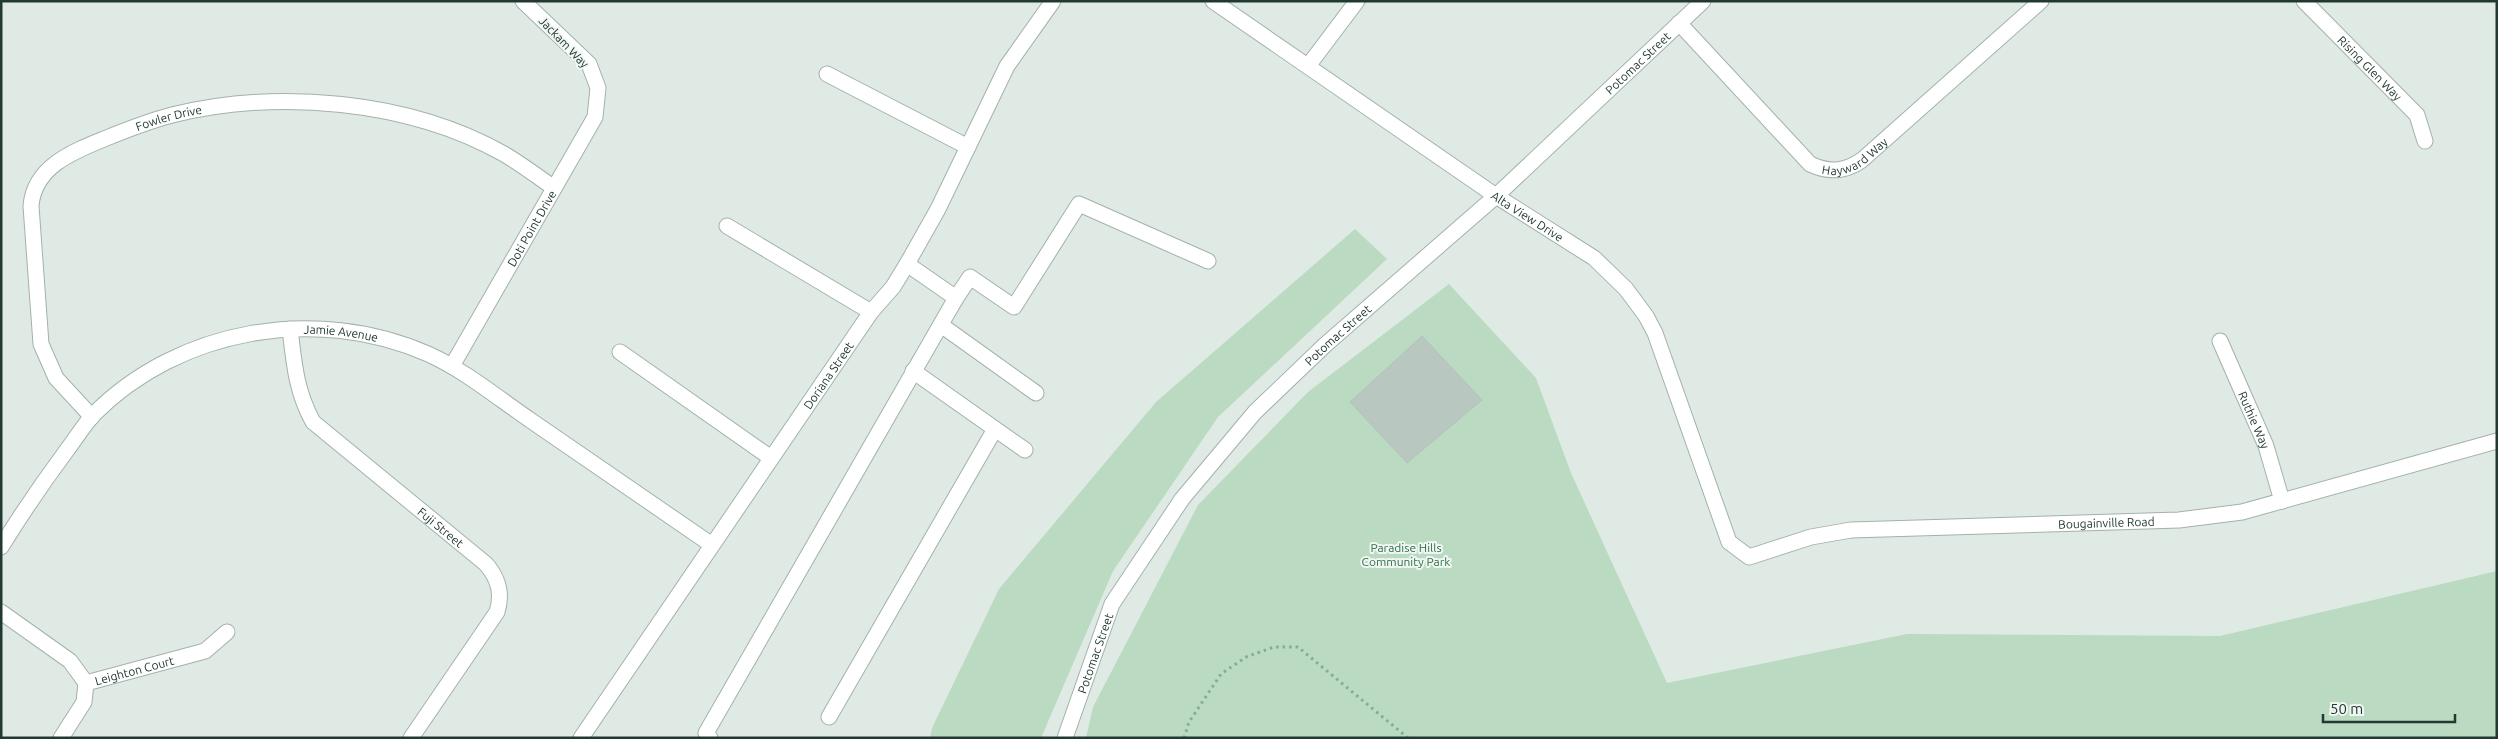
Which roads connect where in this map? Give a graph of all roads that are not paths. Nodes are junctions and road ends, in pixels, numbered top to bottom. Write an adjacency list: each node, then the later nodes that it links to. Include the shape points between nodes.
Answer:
1 (523, 1): 11 (street, Jackam Way, via 589,64)
2 (1053, 1): 13 (street, Doriana Street, via 1007,66)
3 (1212, 1): 9 (street, Alta View Drive)
4 (1357, 1): 9 (street)
5 (1703, 1): 8 (street, Potomac Street)
6 (2041, 1): 8 (street, Hayward Way, via 1862,160 1844,170 1834,171 1810,164)
7 (2304, 1): 12 (street, Rising Glen Way, via 2417,115)
8 (1678, 23): 15 (street, Potomac Street)
9 (1308, 66): 15 (street, Alta View Drive)
10 (827, 74): 13 (street)
11 (598, 88): 14 (street, Doti Point Drive, via 595,117)
12 (2425, 141)
13 (968, 147): 18 (street, Doriana Street)
14 (554, 188): 25 (street, Doti Point Drive); 28 (street, Fowler Drive, via 504,154 472,139 404,116 336,104 270,102 204,109 171,115 83,148 46,170 34,188 31,206 41,344 56,378)
15 (1496, 196): 34 (street, Alta View Drive, via 1594,258 1626,289 1642,311 1655,333); 45 (street, Potomac Street, via 1298,370 1255,412 1182,499 1112,604)
16 (726, 226): 20 (street)
17 (1208, 261): 19 (street, via 1079,204 1014,306 970,277)
18 (907, 264): 19 (street); 20 (street, Doriana Street, via 893,287)
19 (956, 298): 21 (street)
20 (871, 312): 32 (street, Doriana Street)
21 (940, 325): 26 (street); 27 (street)
22 (290, 329): 25 (street, Jamie Avenue, via 336,330 374,336); 28 (street, Jamie Avenue, via 235,336 183,354 134,381); 42 (street, Fuji Street, via 296,379 302,402 313,422 486,564 497,579 500,596 497,612)
23 (2220, 340): 33 (street, Ruthie Way, via 2266,446)
24 (620, 352): 32 (street)
25 (452, 366): 35 (street, Jamie Avenue)
26 (913, 371): 29 (street); 44 (street, via 706,733)
27 (1036, 393)
28 (92, 416): 36 (street, Jamie Avenue)
29 (995, 429): 31 (street); 40 (street)
30 (2497, 441): 33 (street, Bougainville Road)
31 (1025, 450)
32 (772, 458): 35 (street, Doriana Street)
33 (2282, 501): 34 (street, Bougainville Road, via 2242,512 2179,520 1851,530 1810,537 1749,557 1728,542)
34 (1724, 528)
35 (712, 545): 43 (street, Doriana Street)
36 (1, 547)
37 (1, 612): 39 (street, Leighton Court, via 70,661)
38 (227, 632): 39 (street, Leighton Court, via 205,651)
39 (86, 683): 41 (street, via 84,702)
40 (828, 717)
41 (61, 738)
42 (411, 738)
43 (581, 738)
44 (710, 738)
45 (1065, 738)

